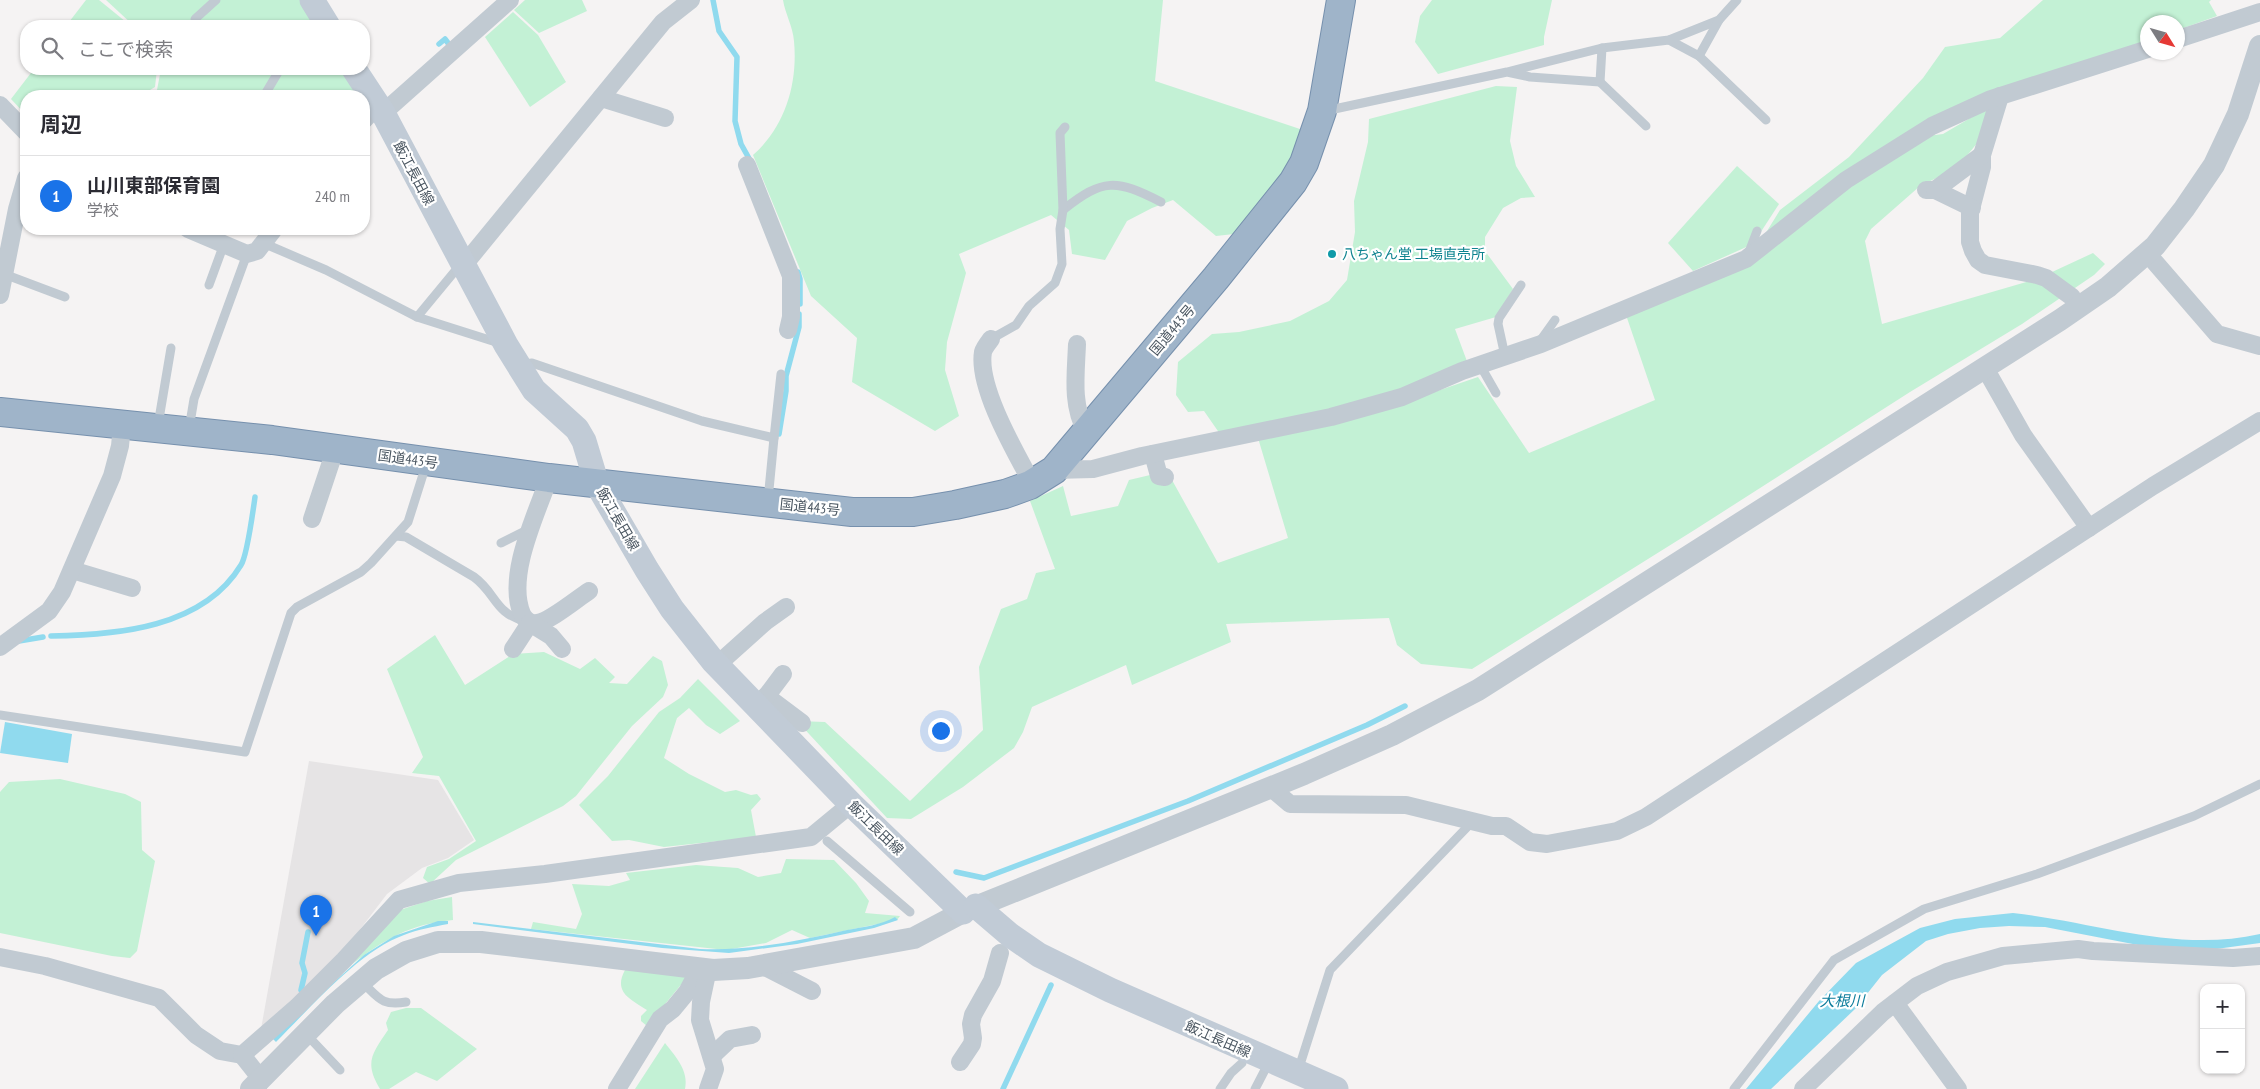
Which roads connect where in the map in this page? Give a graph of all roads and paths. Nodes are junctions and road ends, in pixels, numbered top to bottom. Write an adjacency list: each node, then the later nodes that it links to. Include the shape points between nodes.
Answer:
1 (216, 0): 8 (lane)
2 (312, 0): 9 (main road)
3 (510, 0): 27 (street)
4 (691, 0): 24 (street, via 663,22)
5 (1341, 0): 26 (highway, 国道443号)
6 (1737, 0): 10 (lane)
7 (2260, 12): 11 (street)
8 (195, 19)
9 (324, 20)
10 (1719, 20): 12 (lane); 16 (lane)
11 (2185, 37)
12 (1669, 40): 14 (lane); 16 (lane)
13 (2260, 46): 44 (street, via 2238,114 2214,165 2184,209)
14 (1602, 48): 17 (lane); 20 (lane)
15 (2140, 52): 23 (street)
16 (1699, 56): 29 (lane)
17 (1507, 72): 20 (lane, via 1530,77); 26 (lane)
18 (276, 75): 21 (lane)
19 (357, 75): 22 (main road, 飯江長田線)
20 (1600, 82): 32 (lane)
21 (268, 90)
22 (364, 90)
23 (2000, 96): 33 (street); 46 (street, via 1932,126 1846,180)
24 (601, 98): 28 (street); 47 (street)
25 (0, 105): 30 (street)
26 (1322, 111): 73 (highway, 国道443号, via 1304,163 1279,201)
27 (375, 113): 47 (main road, 飯江長田線)
28 (665, 118)
29 (1766, 120)
30 (20, 126)
31 (1065, 126): 38 (lane, via 1060,133)
32 (1646, 126)
33 (1982, 155): 37 (street); 37 (street, via 1931,190)
34 (747, 165): 56 (street, via 791,276)
35 (20, 199): 48 (street)
36 (1161, 202): 38 (lane, via 1127,186 1113,184 1085,194)
37 (1972, 208): 53 (street, via 1970,242 1978,260 1992,268 2046,278)
38 (1063, 210): 57 (lane, via 1060,230 1062,264 1055,283 1029,306 1016,325)
39 (1757, 231): 46 (lane)
40 (202, 235): 42 (street)
41 (270, 235): 43 (street)
42 (224, 244): 45 (street); 49 (lane)
43 (263, 244): 45 (street, via 257,251); 54 (lane, via 326,270)
44 (2147, 253): 61 (street, via 2218,334); 66 (street, via 2108,287)
45 (247, 254): 74 (lane, via 194,399)
46 (1746, 258): 60 (street)
47 (463, 264): 54 (lane); 59 (main road, 飯江長田線)
48 (4, 274): 51 (street); 52 (lane)
49 (209, 285)
50 (1521, 285): 63 (lane, via 1499,318)
51 (0, 295)
52 (65, 297)
53 (2072, 297)
54 (417, 317): 59 (lane)
55 (1555, 320): 60 (lane)
56 (788, 330)
57 (991, 339): 79 (street, via 983,351 983,370 998,418)
58 (1077, 344): 73 (street, via 1075,388 1080,420)
59 (506, 345): 65 (main road, 飯江長田線)
60 (1537, 346): 63 (street)
61 (2260, 346)
62 (171, 348): 72 (lane)
63 (1505, 356): 64 (street)
64 (1480, 365): 68 (lane); 77 (street, via 1402,397 1331,418)
65 (519, 366): 75 (lane, via 532,362 702,421); 82 (main road, 飯江長田線, via 534,390 577,428)
66 (1984, 368): 86 (street, via 2023,435); 103 (street, via 1478,690 1392,736)
67 (781, 374): 75 (lane)
68 (1496, 393)
69 (0, 412): 71 (highway, 国道443号)
70 (2260, 421): 86 (street)
71 (122, 425): 72 (highway, 国道443号); 89 (street, via 112,476)
72 (158, 428): 74 (highway, 国道443号)
73 (1086, 431): 79 (highway, 国道443号)
74 (188, 432): 76 (highway, 国道443号)
75 (774, 438): 83 (lane)
76 (335, 450): 78 (highway, 国道443号); 84 (street)
77 (1153, 454): 79 (street); 81 (street, via 1159,476)
78 (427, 462): 80 (highway, 国道443号); 87 (lane, via 408,522)
79 (1043, 477): 83 (highway, 国道443号, via 1005,494 913,512 852,512)
80 (549, 478): 82 (highway, 国道443号); 85 (street)
81 (1165, 478)
82 (597, 484): 83 (highway, 国道443号); 97 (main road, 飯江長田線, via 672,609)
83 (768, 502)
84 (312, 520)
85 (532, 528): 88 (lane); 93 (street, via 516,589 524,618)
86 (2089, 528): 105 (street, via 1646,817 1617,831 1546,844 1530,842 1506,826)
87 (396, 536): 93 (lane, via 406,537 474,577 504,612); 100 (lane, via 361,572 291,613 244,752)
88 (501, 543)
89 (72, 570): 90 (street); 94 (street, via 49,611)
90 (132, 588)
91 (588, 591): 93 (street, via 539,623)
92 (786, 606): 97 (street)
93 (530, 623): 95 (street); 96 (street, via 551,636)
94 (0, 647)
95 (513, 649)
96 (562, 649)
97 (717, 665): 99 (main road, 飯江長田線)
98 (783, 674): 99 (street)
99 (762, 702): 101 (street); 104 (main road, 飯江長田線)
100 (0, 715)
101 (802, 723)
102 (2260, 784): 133 (lane, via 2194,816 2037,874 1924,909 1834,960)
103 (1270, 787): 105 (street, via 1290,804 1406,805); 107 (street)
104 (851, 804): 107 (main road, 飯江長田線); 120 (street, via 811,837 459,883 399,900 304,1000)
105 (1473, 821): 126 (lane, via 1330,970)
106 (826, 841): 108 (lane)
107 (970, 909): 112 (street, via 914,938); 122 (main road, 飯江長田線, via 1039,955)
108 (910, 912)
109 (1000, 952): 123 (street, via 992,981 973,1016 972,1044)
110 (2260, 956): 117 (street, via 2234,958 2078,949 2003,956 1947,972 1917,986)
111 (0, 957): 120 (street, via 45,966 159,998 196,1035 212,1046)
112 (763, 966): 113 (street); 115 (street)
113 (704, 969): 114 (street, via 481,942 438,942 406,952 376,968); 121 (street, via 700,1020); 128 (street, via 673,1009 660,1019)
114 (361, 982): 116 (lane, via 384,1002); 118 (street)
115 (812, 991)
116 (406, 1002)
117 (1895, 1003): 134 (street); 135 (street)
118 (306, 1034): 125 (lane); 127 (street)
119 (752, 1035): 121 (street, via 730,1039)
120 (242, 1055): 127 (street)
121 (712, 1056): 129 (street, via 715,1069)
122 (1269, 1061): 126 (main road, 飯江長田線); 131 (lane)
123 (960, 1062)
124 (1242, 1063): 130 (lane)
125 (340, 1070)
126 (1298, 1073): 132 (main road, 飯江長田線)
127 (256, 1086)
128 (616, 1089)
129 (708, 1089)
130 (1220, 1089)
131 (1255, 1089)
132 (1336, 1089)
133 (1734, 1089)
134 (1802, 1089)
135 (1958, 1089)

